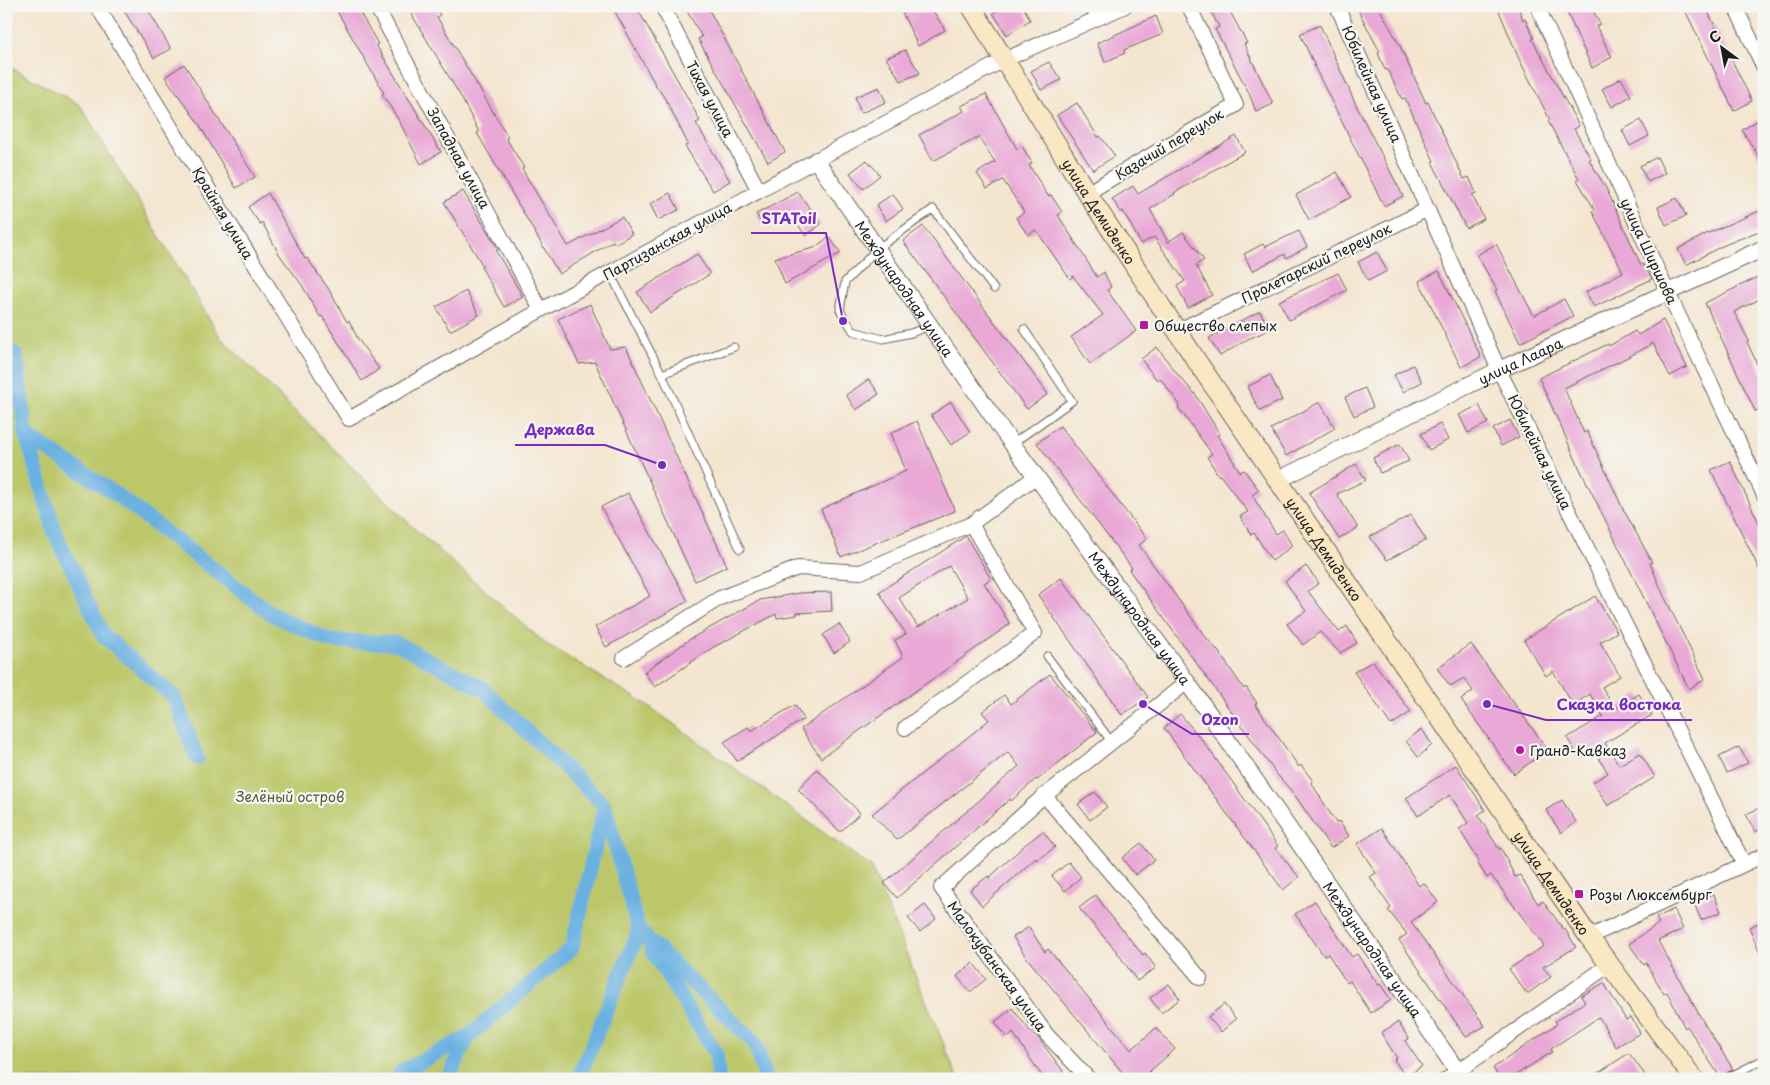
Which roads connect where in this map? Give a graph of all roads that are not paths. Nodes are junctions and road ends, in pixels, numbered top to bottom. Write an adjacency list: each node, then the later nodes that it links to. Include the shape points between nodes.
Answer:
1 (97, 6): 28 (street, Крайняя улица)
2 (376, 6): 21 (street, Западная улица)
3 (662, 6): 13 (street, Тихая улица)
4 (971, 6): 10 (main road, улица Демиденко)
5 (1125, 6): 10 (street, Партизанская улица)
6 (1189, 6): 14 (street, Казачий переулок, via 1236,104)
7 (1337, 6): 15 (street, Юбилейная улица)
8 (1537, 6): 20 (street, улица Ширшова)
9 (1735, 6): 11 (street)
10 (1004, 60): 12 (street, Партизанская улица); 14 (main road, улица Демиденко)
11 (1764, 68)
12 (816, 160): 13 (street, Партизанская улица); 17 (street, Международная улица)
13 (759, 191): 18 (street, Партизанская улица)
14 (1087, 193): 24 (main road, улица Демиденко)
15 (1428, 209): 24 (street, Пролетарский переулок); 26 (street, Юбилейная улица)
16 (1764, 248): 20 (street, улица Лаара)
17 (877, 249): 19 (lane, via 933,209); 22 (street, Международная улица); 22 (lane, via 845,282 840,310 853,330 884,339)
18 (610, 273): 21 (street, Партизанская улица); 27 (lane)
19 (994, 288)
20 (1668, 293): 26 (street, улица Лаара); 32 (street, улица Ширшова)
21 (541, 310): 28 (street, Партизанская улица)
22 (930, 326): 29 (street, Международная улица)
23 (1024, 329): 29 (lane, via 1072,401)
24 (1177, 330): 31 (main road, улица Демиденко)
25 (734, 347): 27 (lane)
26 (1499, 370): 31 (street, улица Лаара); 42 (street, Юбилейная улица)
27 (662, 374): 34 (lane)
28 (348, 419)
29 (1012, 444): 30 (street, Международная улица)
30 (1035, 477): 33 (street); 37 (street, Международная улица)
31 (1278, 480): 43 (main road, улица Демиденко)
32 (1764, 495)
33 (971, 524): 36 (street, via 861,572 798,568 720,598); 38 (street, via 1035,633)
34 (740, 550)
35 (1047, 656): 39 (lane)
36 (624, 658)
37 (1187, 682): 39 (street, Малокубанская улица); 47 (street, Международная улица)
38 (905, 728)
39 (1111, 741): 40 (street, Малокубанская улица)
40 (1044, 795): 45 (street); 48 (street, Малокубанская улица, via 942,888 1047,1035)
41 (1764, 855): 42 (street)
42 (1744, 864): 43 (street)
43 (1589, 937): 44 (main road, улица Демиденко)
44 (1609, 964): 47 (street); 49 (main road, улица Демиденко)
45 (1200, 978)
46 (1764, 1058): 50 (lane)
47 (1456, 1076)
48 (1089, 1079)
49 (1694, 1079)
50 (1725, 1079)

